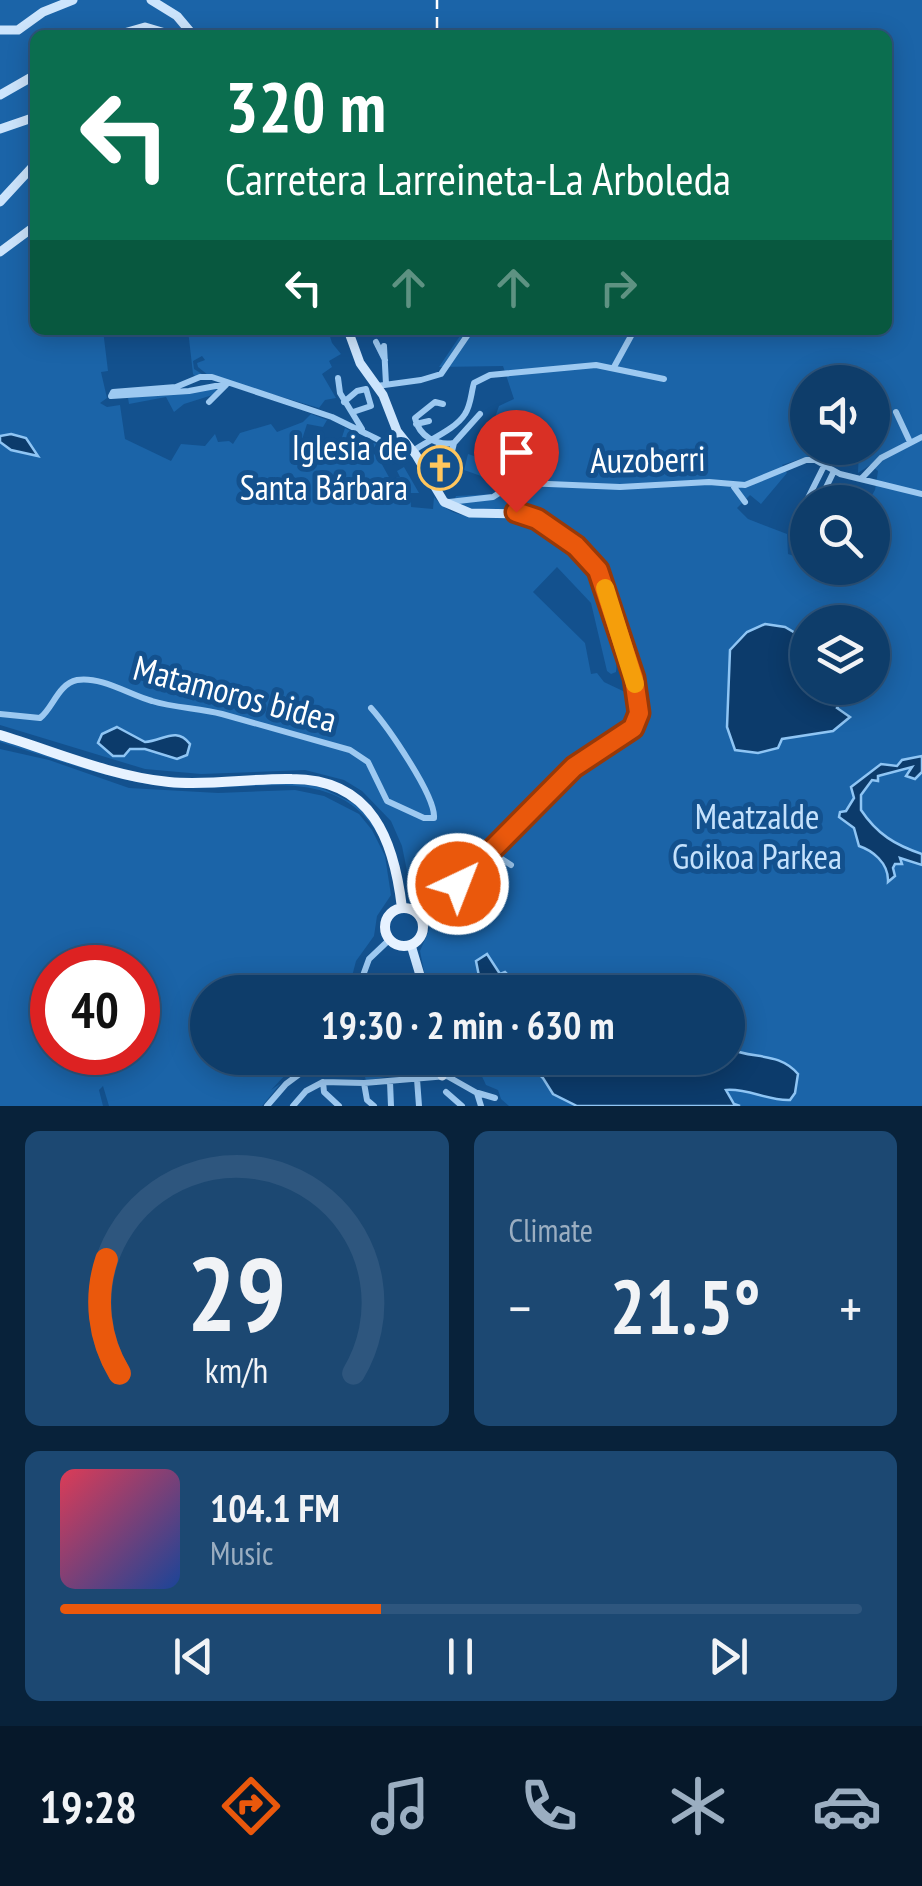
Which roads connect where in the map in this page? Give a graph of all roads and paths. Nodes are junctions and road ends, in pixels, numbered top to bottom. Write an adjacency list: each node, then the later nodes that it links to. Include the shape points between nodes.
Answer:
1 (73, 0): 3 (street, via 18,30)
2 (151, 0): 4 (street)
3 (0, 30)
4 (189, 30)
5 (30, 78): 6 (street)
6 (0, 95)
7 (30, 119): 8 (street)
8 (0, 129)
9 (30, 169): 10 (street)
10 (0, 202)
11 (30, 230): 12 (street)
12 (0, 252)
13 (350, 335): 21 (street, via 360,363)
14 (468, 335): 21 (street, via 441,374)
15 (631, 336): 17 (street)
16 (380, 344): 21 (street, via 387,366)
17 (614, 366): 19 (street); 31 (street, via 493,374 474,383 467,411)
18 (338, 378): 23 (street)
19 (664, 379)
20 (226, 384): 20 (street, via 208,376 110,396 189,391); 22 (street); 32 (street)
21 (382, 385): 37 (street)
22 (209, 402)
23 (344, 402): 25 (street); 25 (street, via 366,389 372,406)
24 (443, 404): 29 (street, via 429,404)
25 (353, 412): 32 (street)
26 (896, 412): 36 (street)
27 (480, 414): 30 (street)
28 (430, 421): 29 (street)
29 (416, 424): 34 (street)
30 (470, 426): 31 (street); 35 (street)
31 (452, 428): 34 (street, via 435,434)
32 (364, 433): 37 (street, via 392,451)
33 (922, 437): 36 (street)
34 (436, 442): 35 (street); 37 (street); 38 (street)
35 (454, 442): 41 (street, via 448,468)
36 (910, 442): 43 (street, via 881,458)
37 (410, 448): 48 (street)
38 (431, 462)
39 (790, 465): 45 (street, Auzoberri)
40 (825, 465): 42 (street)
41 (453, 469)
42 (834, 471): 43 (street); 44 (street)
43 (861, 480): 46 (street)
44 (827, 485)
45 (733, 486): 47 (street, Auzoberri); 48 (street, Auzoberri, via 525,483 493,497)
46 (922, 494)
47 (745, 502)
48 (446, 504): 52 (street, via 470,513 522,513 589,557 640,706 633,728 574,767)
49 (371, 708): 50 (street, Matamoros bidea, via 419,780 434,809 432,820 387,800 368,762 350,750 93,682 71,683 40,718)
50 (0, 714)
51 (0, 735): 54 (main road, via 149,780 297,779 342,790 386,836)
52 (488, 851): 53 (street); 55 (street)
53 (511, 865)
54 (402, 908): 55 (main road); 56 (main road, via 388,918)
55 (422, 919): 57 (main road, via 423,932)
56 (389, 940): 57 (main road); 58 (street)
57 (411, 946): 59 (street)
58 (364, 975)
59 (420, 975)
60 (298, 1075): 69 (street)
61 (445, 1076): 62 (street); 66 (street); 74 (street, via 445,1093)
62 (417, 1079): 64 (street); 73 (street)
63 (323, 1082): 65 (street); 70 (street); 71 (street)
64 (390, 1082): 65 (street); 72 (street)
65 (364, 1084): 68 (street)
66 (477, 1093): 67 (street); 75 (street)
67 (495, 1098)
68 (371, 1105)
69 (267, 1106)
70 (293, 1106)
71 (339, 1106)
72 (391, 1106)
73 (419, 1106)
74 (462, 1106)
75 (481, 1106)

